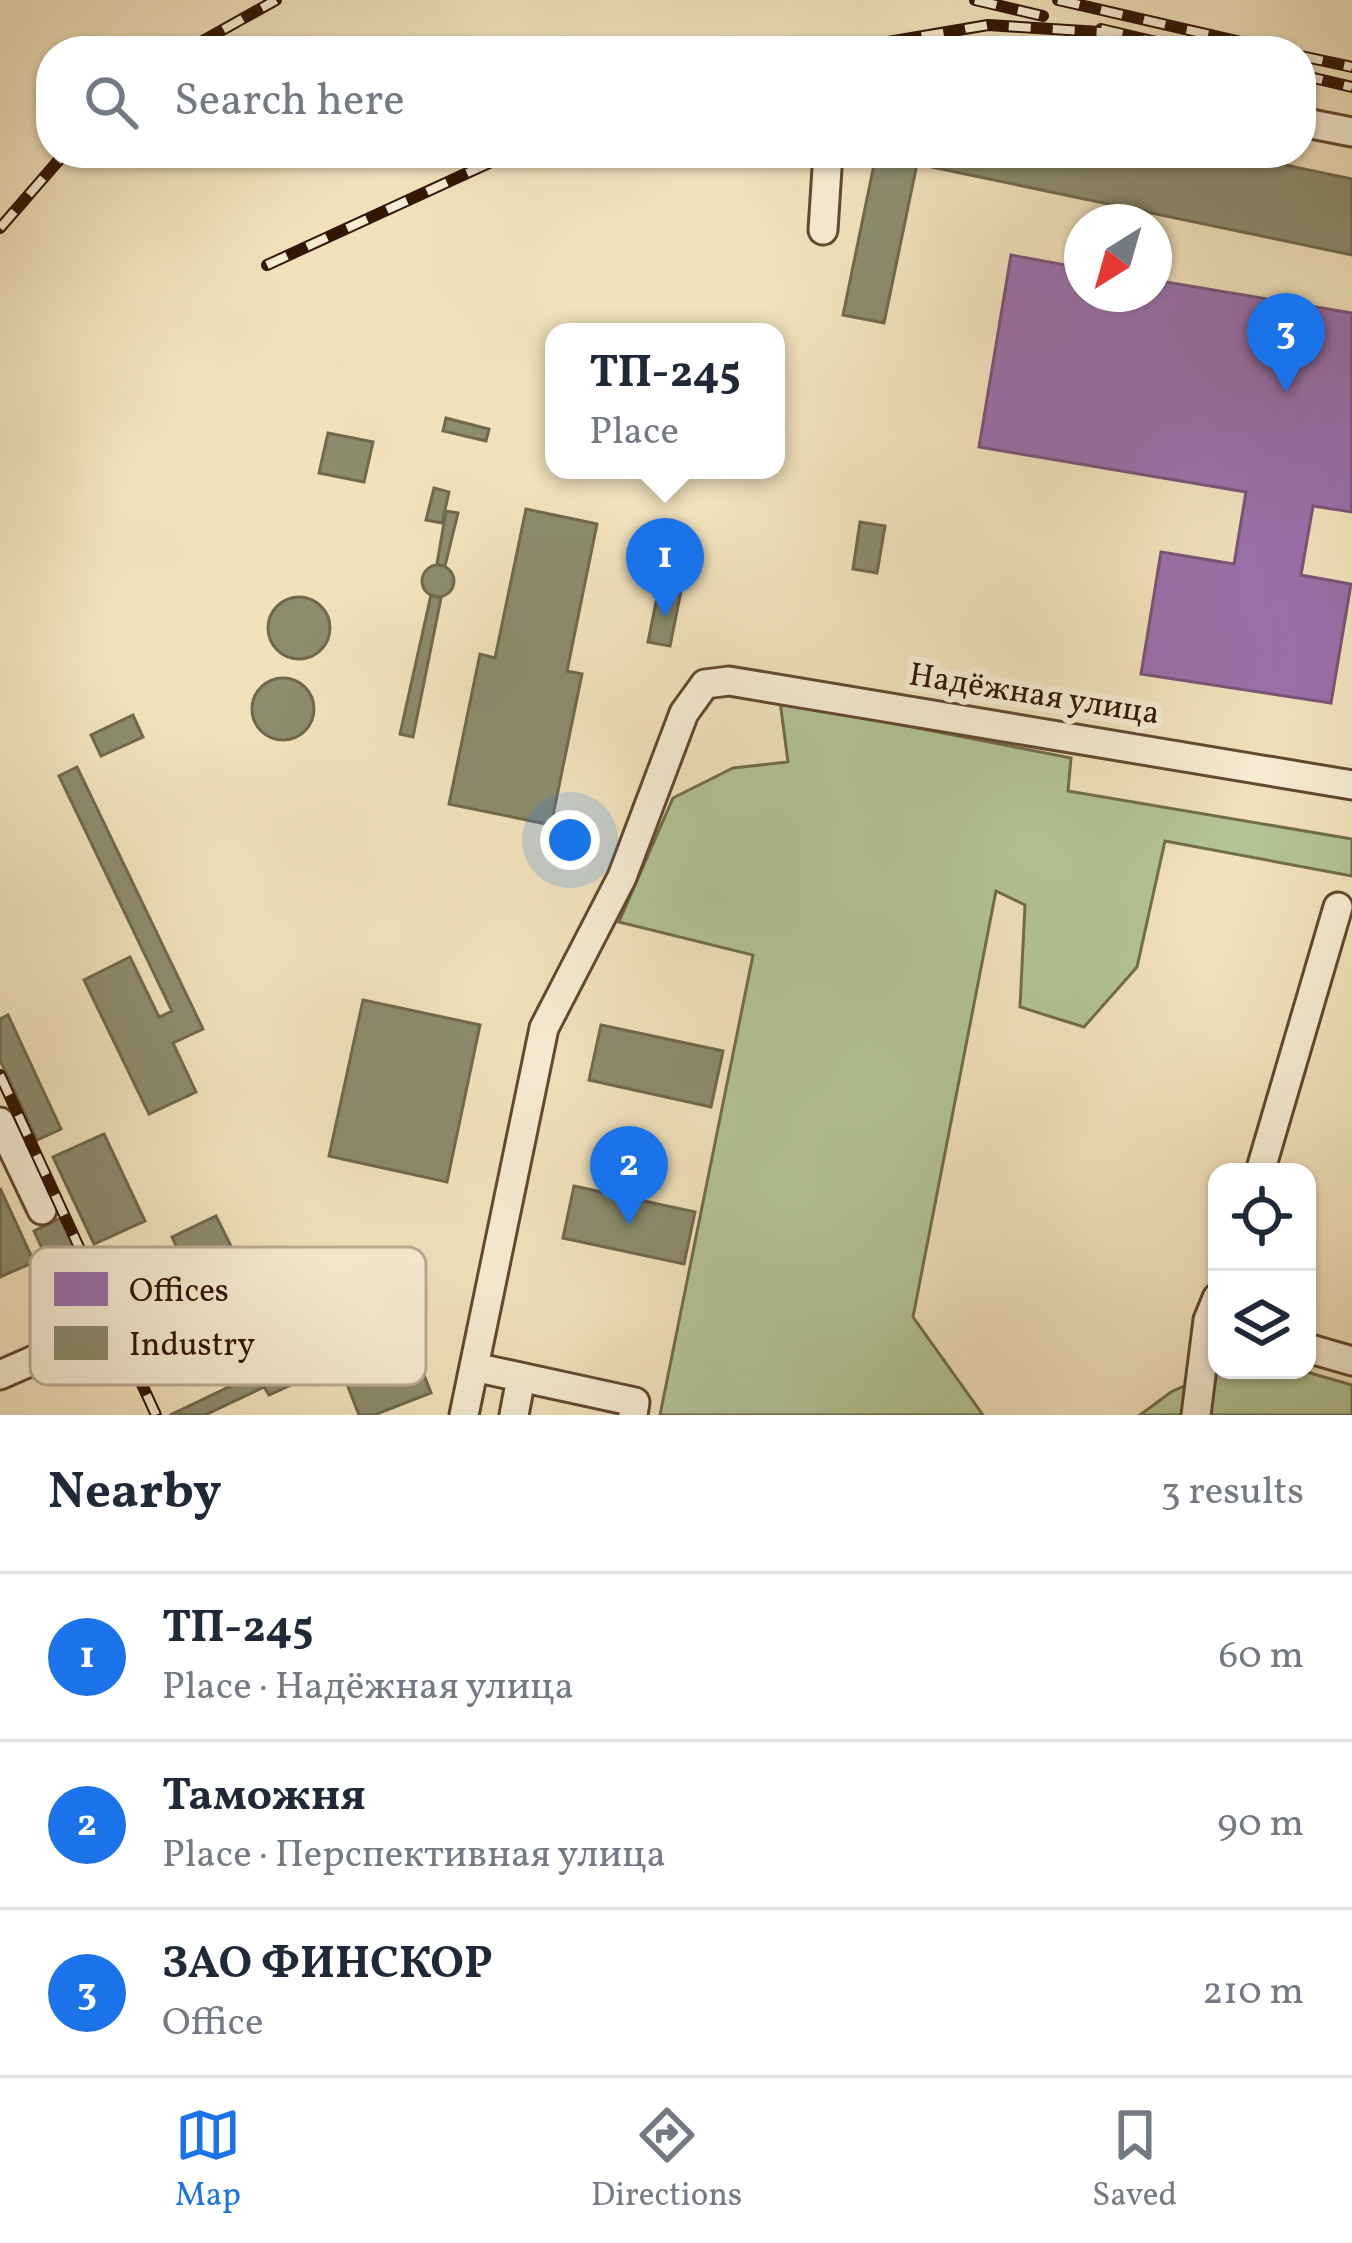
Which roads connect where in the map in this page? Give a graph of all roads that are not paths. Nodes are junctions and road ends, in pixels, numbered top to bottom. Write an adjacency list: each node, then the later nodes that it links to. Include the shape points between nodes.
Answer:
1 (1316, 125): 2 (street)
2 (1352, 132)
3 (827, 168): 4 (street)
4 (824, 230)
5 (1352, 785): 14 (street, Надёжная улица, via 752,685 705,684 684,713 622,877 544,1028)
6 (1338, 907): 8 (street)
7 (0, 1122): 9 (street)
8 (1263, 1163)
9 (42, 1210)
10 (1208, 1347): 20 (street)
11 (1316, 1351): 12 (street)
12 (1352, 1361)
13 (30, 1362): 15 (street)
14 (474, 1367): 16 (street); 17 (street)
15 (0, 1375)
16 (521, 1378): 18 (street); 19 (street, via 635,1402)
17 (464, 1415)
18 (514, 1415)
19 (633, 1415)
20 (1196, 1415)

